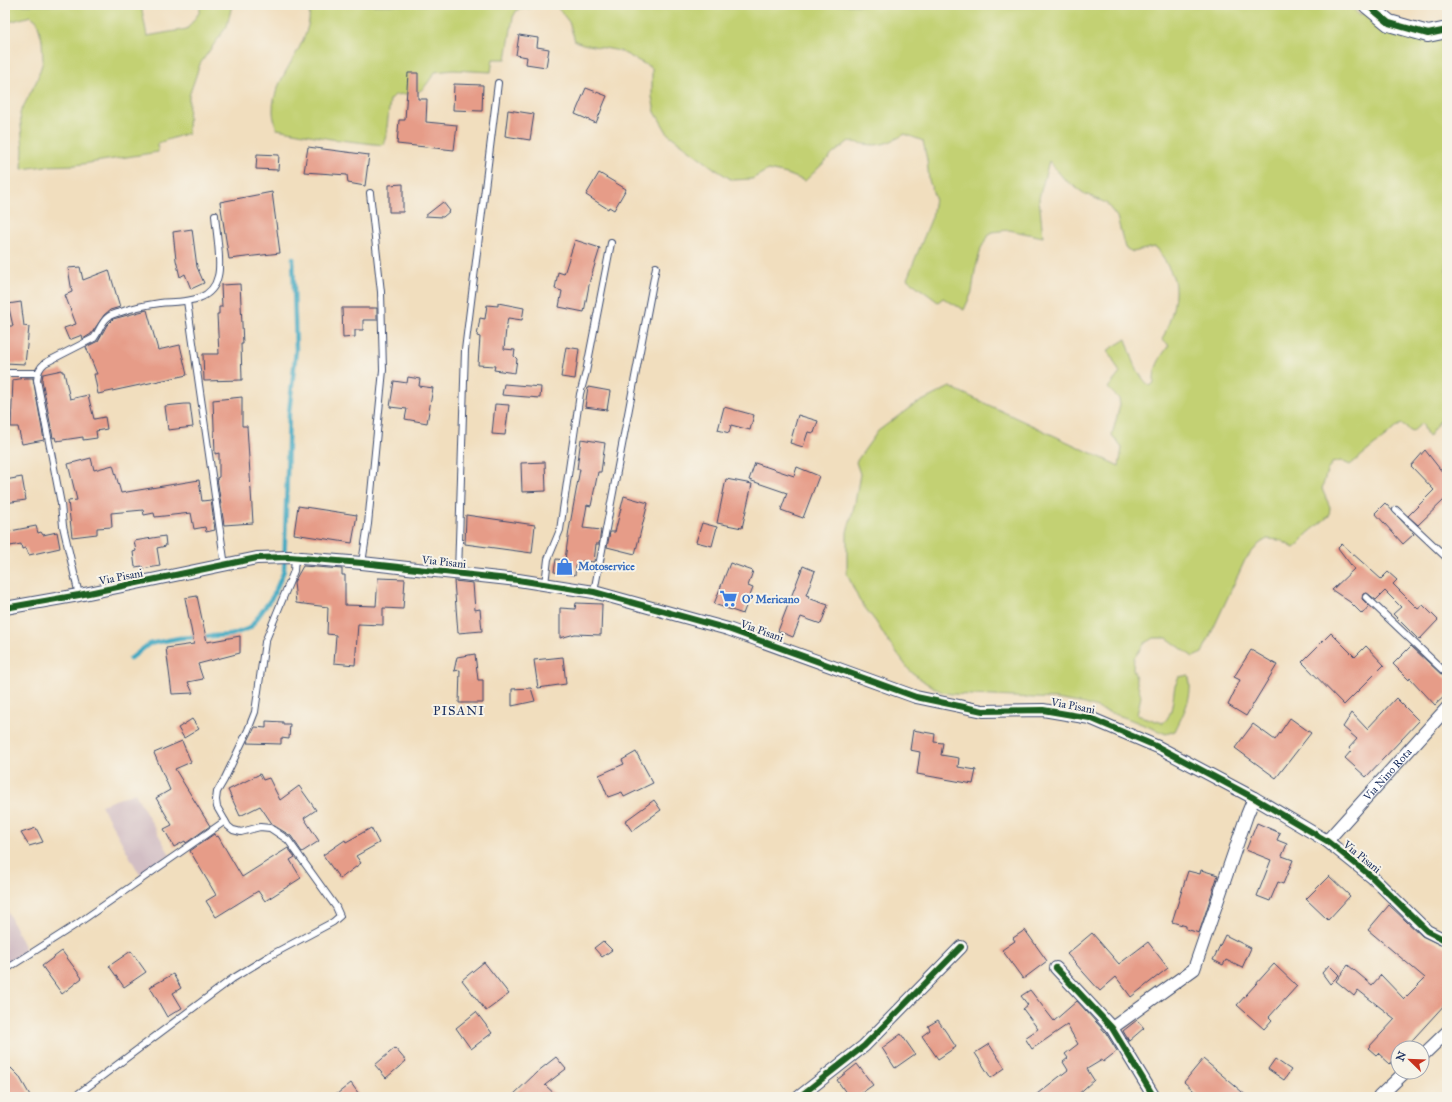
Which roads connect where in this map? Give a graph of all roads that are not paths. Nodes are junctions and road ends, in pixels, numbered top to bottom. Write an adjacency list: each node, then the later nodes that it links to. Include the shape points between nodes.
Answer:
1 (1368, 5): 2 (street, via 1389,23 1428,34)
2 (1447, 30)
3 (498, 83): 16 (lane, via 465,344)
4 (370, 193): 14 (lane, via 381,292 383,370)
5 (215, 215): 8 (lane, via 218,276 214,287 206,296)
6 (611, 243): 17 (lane, via 580,394 560,530 548,559)
7 (656, 267): 18 (lane)
8 (187, 301): 10 (lane, via 136,306 110,315 94,338 45,363); 15 (lane)
9 (5, 373): 10 (lane)
10 (38, 373): 19 (lane, via 37,380 63,526)
11 (1396, 510): 13 (lane)
12 (292, 557): 14 (street, Via Pisani); 15 (street, Via Pisani, via 257,558); 25 (lane, via 294,571 265,642 255,712 217,792 218,807)
13 (1447, 558)
14 (362, 563): 16 (street, Via Pisani)
15 (225, 566): 19 (street, Via Pisani)
16 (458, 573): 17 (street, Via Pisani)
17 (545, 584): 18 (street, Via Pisani)
18 (594, 592): 24 (street, Via Pisani, via 728,629 916,697 983,711 1043,710 1090,718 1158,747)
19 (79, 595): 21 (street, Via Pisani)
20 (1366, 597): 22 (lane)
21 (5, 608)
22 (1447, 674)
23 (1447, 708): 26 (street, Via Nino Rota)
24 (1254, 798): 26 (street, Via Pisani); 31 (street, via 1194,969)
25 (225, 821): 30 (lane, via 77,924); 35 (lane, via 233,830 241,832 260,827 270,828 288,840 340,916 232,979)
26 (1327, 841): 27 (street, Via Pisani, via 1372,877 1428,931)
27 (1447, 941)
28 (961, 947): 36 (street, via 864,1046)
29 (1056, 968): 31 (street)
30 (5, 970)
31 (1112, 1028): 37 (street)
32 (1447, 1032): 33 (street)
33 (1430, 1048)
34 (1396, 1080): 38 (street)
35 (74, 1097)
36 (799, 1097)
37 (1154, 1097)
38 (1378, 1097)

